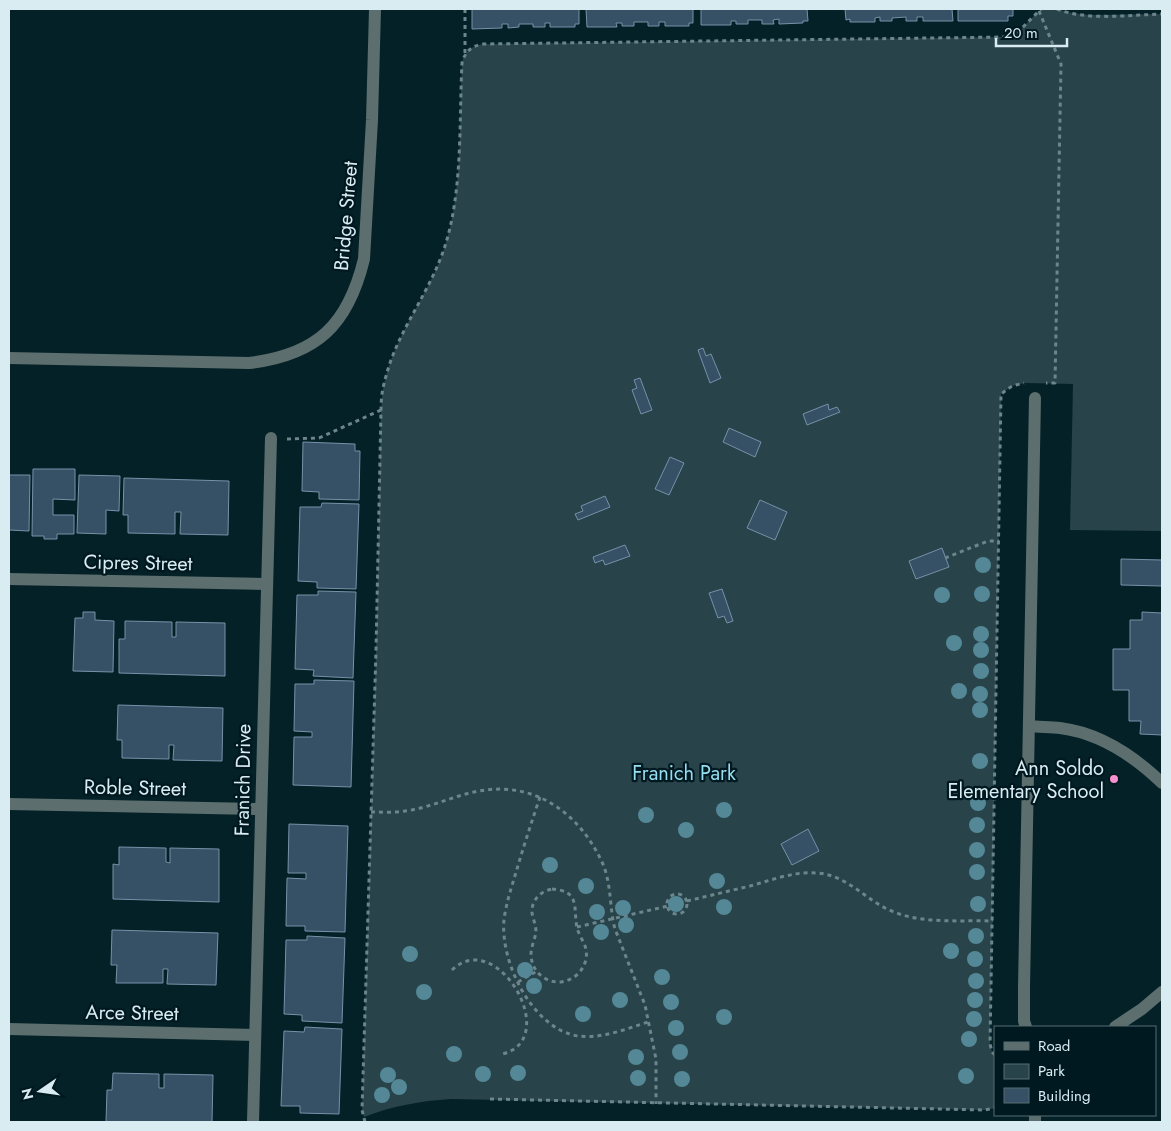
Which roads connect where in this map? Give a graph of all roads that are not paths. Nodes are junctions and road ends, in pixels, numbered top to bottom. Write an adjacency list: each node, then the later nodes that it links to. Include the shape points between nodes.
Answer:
1 (375, 9): 2 (street, Bridge Street, via 364,259 352,298 323,337 279,358 249,363)
2 (9, 358)
3 (1035, 398): 7 (street)
4 (271, 438): 6 (street, Franich Drive)
5 (9, 579): 6 (street, Cipres Street)
6 (266, 584): 10 (street, Franich Drive)
7 (1029, 726): 8 (street, via 1060,728 1100,739 1127,754); 12 (street)
8 (1162, 783)
9 (9, 804): 10 (street, Roble Street)
10 (261, 809): 15 (street, Franich Drive)
11 (1162, 992): 13 (street)
12 (1026, 1026)
13 (1116, 1026)
14 (9, 1029): 15 (street, Arce Street)
15 (255, 1035): 16 (street, Franich Drive)
16 (253, 1122)

